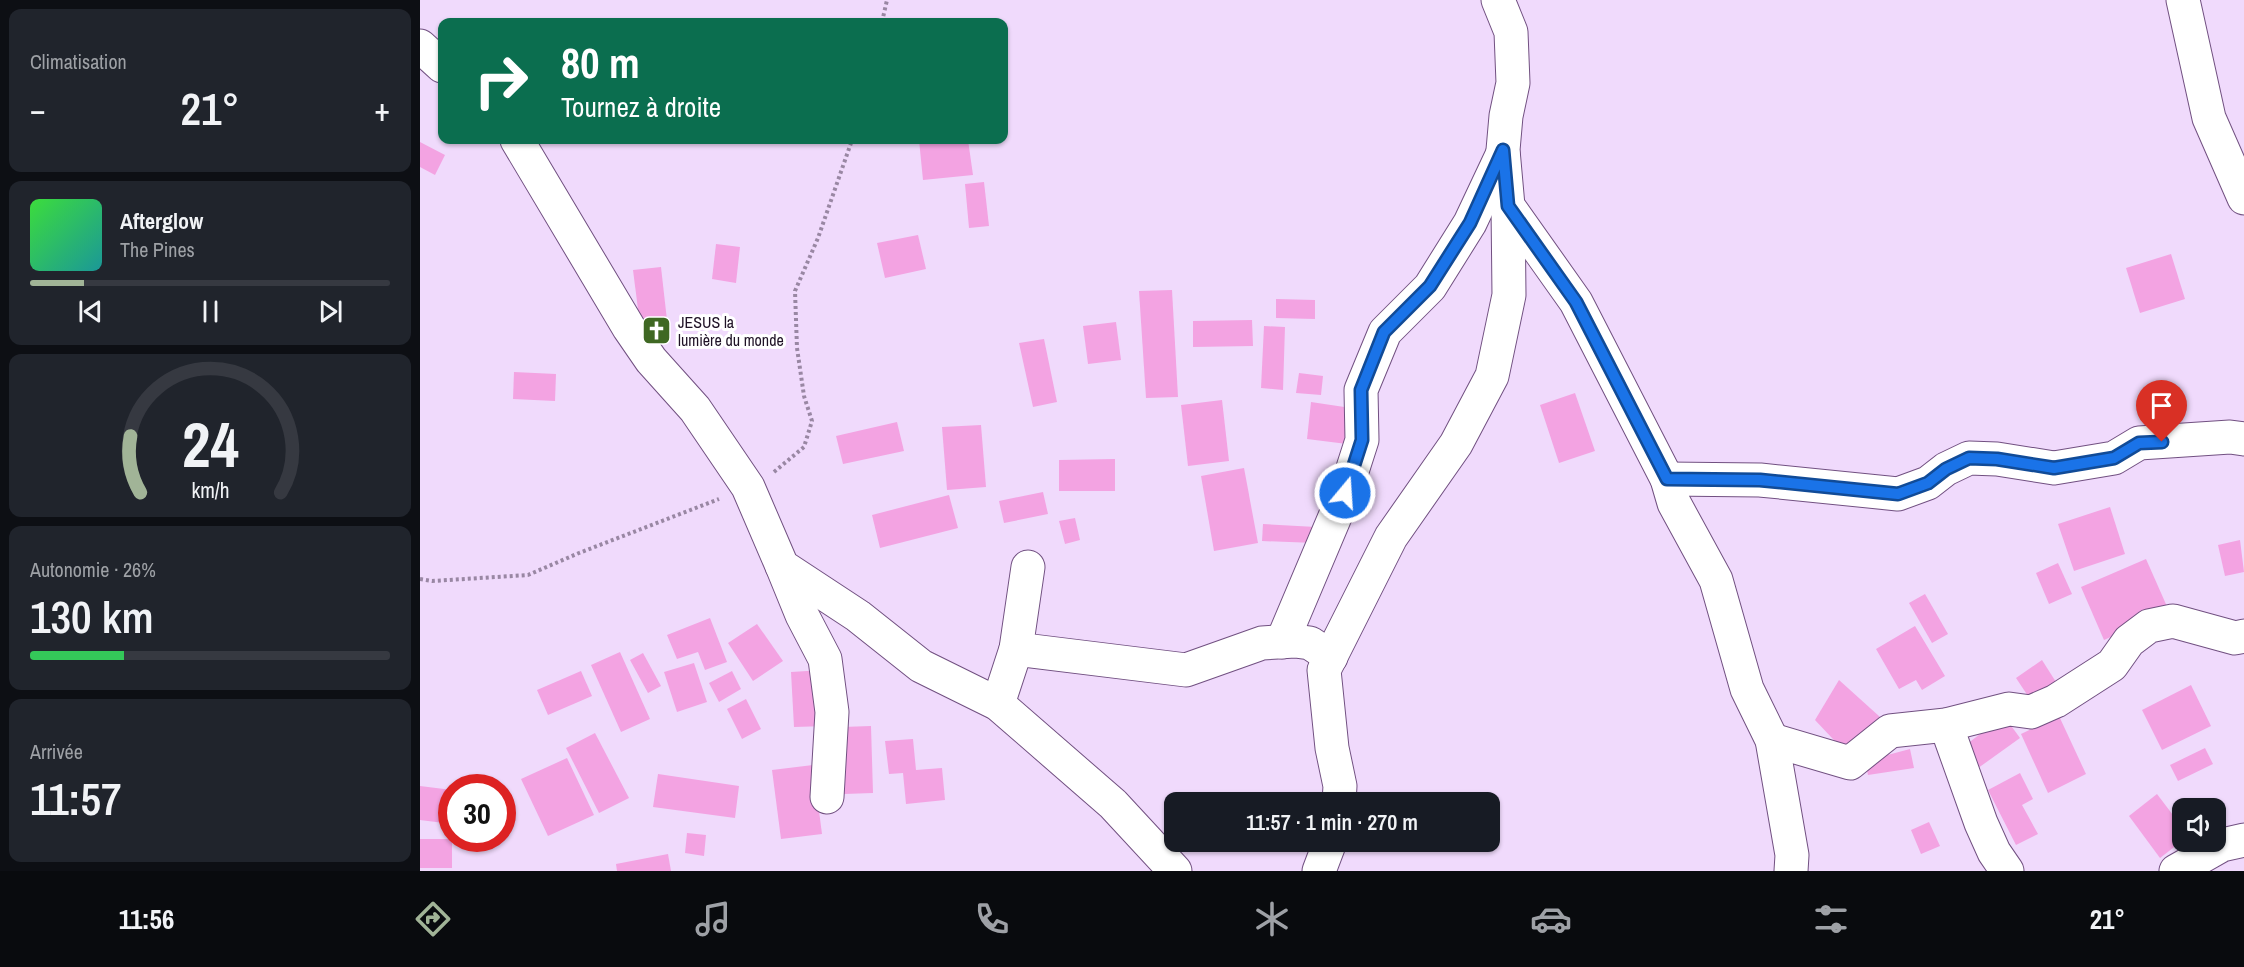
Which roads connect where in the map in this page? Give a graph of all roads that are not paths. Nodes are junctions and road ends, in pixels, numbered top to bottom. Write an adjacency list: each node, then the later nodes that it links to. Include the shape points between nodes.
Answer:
1 (1498, 0): 6 (street, via 1510,32 1513,83)
2 (2183, 0): 7 (street, via 2209,118)
3 (420, 46): 4 (street)
4 (438, 62)
5 (519, 144): 11 (street, via 629,328 651,360 695,409 748,488)
6 (1503, 150): 8 (street); 14 (street, via 1470,223 1430,286 1384,332 1361,390 1362,440 1345,493)
7 (2244, 198)
8 (1508, 206): 10 (street, via 1576,302); 16 (street, via 1509,295 1492,376 1456,444 1391,537)
9 (2244, 439): 10 (street, via 2139,443 2114,458 2054,468 1969,458 1928,483 1898,494 1760,480)
10 (1667, 479): 19 (street, via 1674,502 1716,580 1746,689)
11 (782, 566): 17 (street, via 858,616 921,666); 21 (street, via 825,659 832,712)
12 (1028, 567): 15 (street)
13 (2244, 636): 18 (street, via 2235,638 2173,621 2149,626 2129,641 2112,665 2056,701 2031,712 2009,709)
14 (1282, 642): 15 (street, via 1262,643 1186,670); 16 (street, via 1310,643)
15 (1016, 649): 17 (street)
16 (1331, 657): 20 (street, via 1323,670)
17 (998, 704): 24 (street, via 1113,804)
18 (1946, 725): 19 (street, via 1890,731 1850,763); 27 (street, via 1994,852)
19 (1772, 740): 26 (street, via 1792,855)
20 (1340, 792)
21 (827, 797)
22 (2244, 840): 28 (street, via 2222,845)
23 (1326, 852): 25 (street)
24 (1175, 871)
25 (1319, 871)
26 (1791, 871)
27 (2007, 871)
28 (2176, 871)

